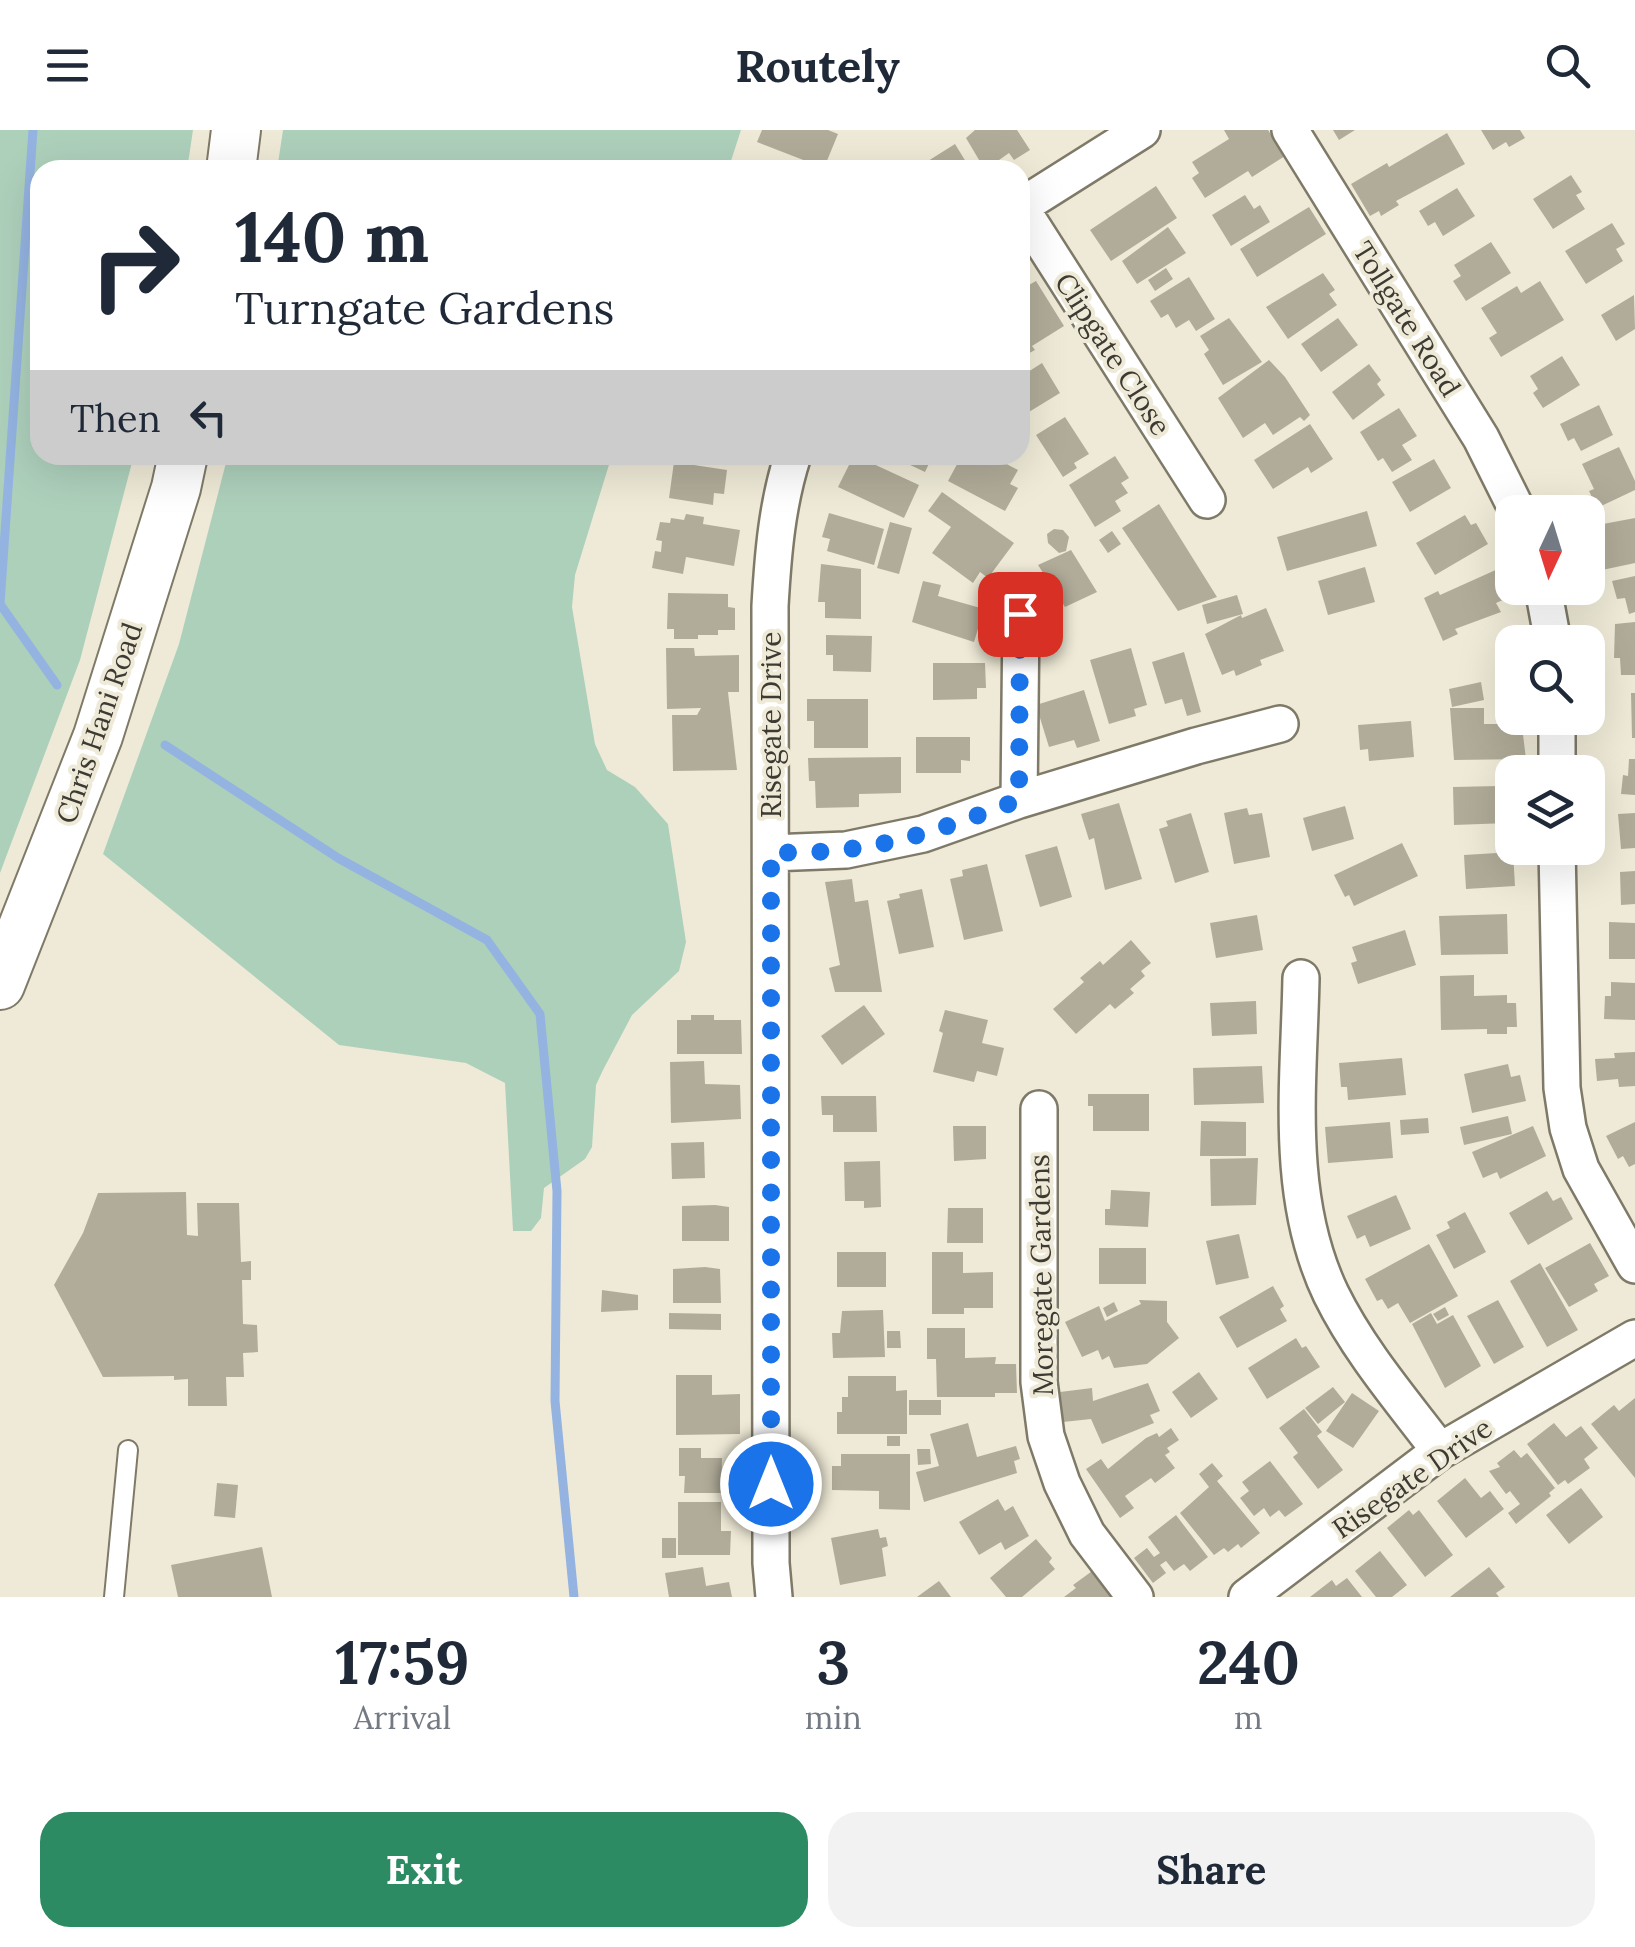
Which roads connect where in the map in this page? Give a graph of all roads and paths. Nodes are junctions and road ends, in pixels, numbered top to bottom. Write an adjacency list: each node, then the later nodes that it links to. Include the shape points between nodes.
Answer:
1 (236, 130): 4 (main road)
2 (1290, 130): 9 (street, Tollgate Road, via 1482,438)
3 (1136, 132): 5 (street)
4 (232, 160)
5 (1030, 201)
6 (1030, 223): 10 (street, Clipgate Close)
7 (181, 465): 17 (main road, Chris Hani Road, via 98,736)
8 (790, 465): 14 (street, Risegate Drive, via 770,606)
9 (1510, 495)
10 (1207, 500)
11 (1020, 614): 13 (street)
12 (1280, 724): 13 (street)
13 (1019, 800): 14 (street, via 886,843)
14 (771, 853): 24 (street, Risegate Drive)
15 (1557, 865): 19 (street, via 1568,1128 1581,1168)
16 (1301, 978): 22 (street, via 1298,1137 1309,1233 1331,1294 1363,1349)
17 (0, 985)
18 (1038, 1109): 25 (street, Moregate Gardens, via 1039,1382 1046,1436 1088,1534)
19 (1635, 1265)
20 (1635, 1338): 22 (street, Risegate Drive)
21 (128, 1450): 23 (lane)
22 (1440, 1451): 26 (street, Risegate Drive)
23 (114, 1597)
24 (774, 1597)
25 (1135, 1597)
26 (1247, 1597)

